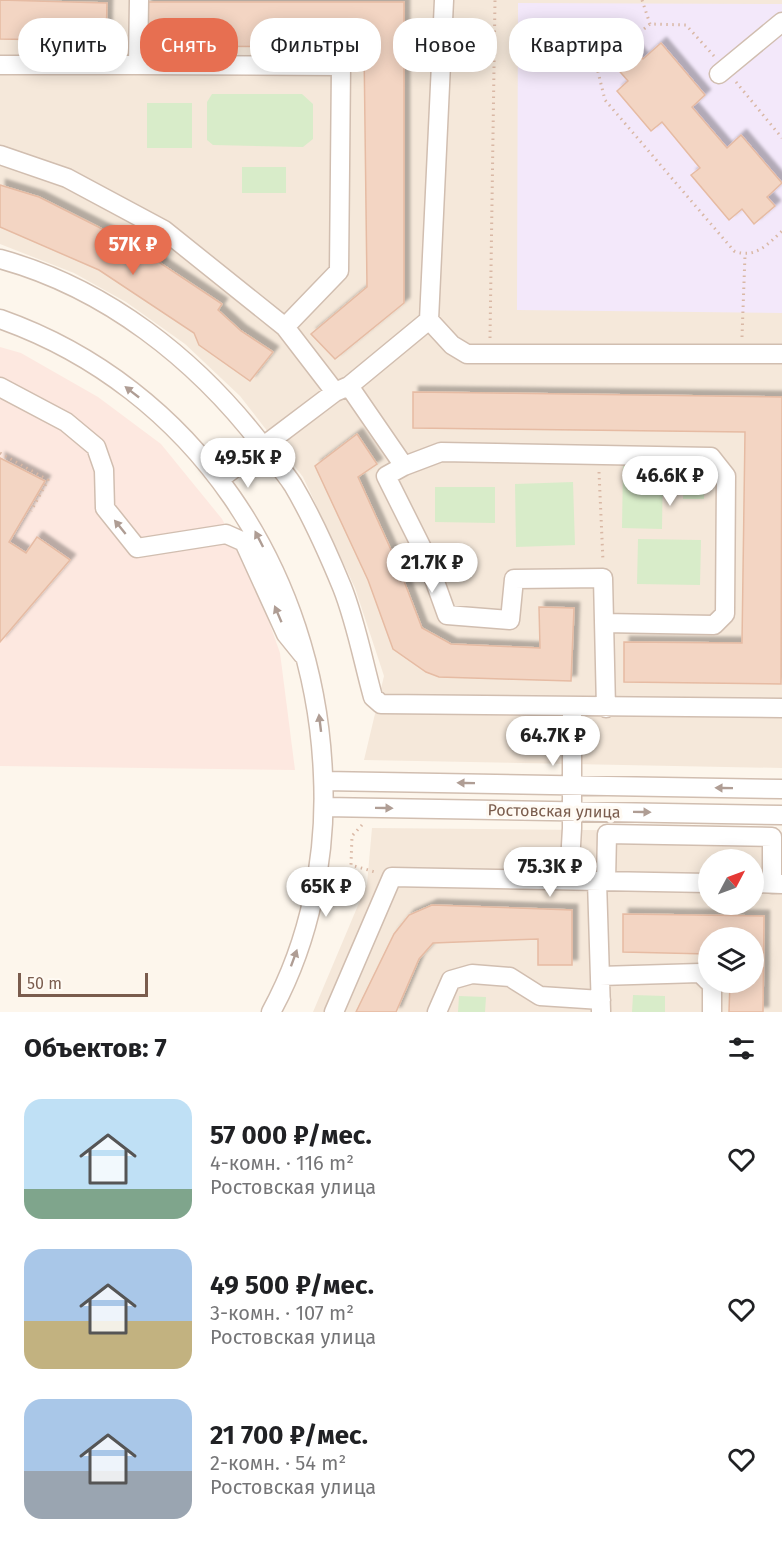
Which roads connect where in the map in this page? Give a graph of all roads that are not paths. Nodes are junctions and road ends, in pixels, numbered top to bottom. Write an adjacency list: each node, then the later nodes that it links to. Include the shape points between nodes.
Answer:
1 (139, 0): 5 (street)
2 (444, 0): 10 (street)
3 (782, 22): 6 (street)
4 (0, 65): 5 (street)
5 (138, 65): 11 (street, via 341,66 339,271)
6 (722, 71)
7 (0, 155): 11 (street, via 67,178 164,230)
8 (0, 259): 15 (street, via 85,294 158,339 227,401)
9 (0, 319): 17 (street, one-way to 9, via 178,432 131,391 80,356)
10 (429, 321): 12 (street, via 452,345 467,354); 14 (street)
11 (285, 327): 14 (street)
12 (782, 354)
13 (0, 387): 19 (street, one-way to 13, via 286,634 244,542 226,534 137,548 105,508 104,470 96,447 66,423)
14 (342, 389): 15 (street); 16 (street)
15 (263, 446): 17 (street); 20 (street, via 292,484 320,537 343,590 373,697 381,704)
16 (404, 466): 18 (street, via 386,476 425,554 447,615 510,620 514,579 603,578); 18 (street, via 441,452 711,457 726,476 725,614 714,625)
17 (219, 479): 19 (street, one-way to 17, via 284,588 255,531)
18 (604, 623): 21 (street)
19 (309, 664): 23 (street, one-way to 19, via 317,702)
20 (572, 708): 21 (street); 24 (street)
21 (606, 708): 22 (street)
22 (782, 708)
23 (324, 781): 24 (street, Ростовская улица, one-way to 23); 26 (street)
24 (573, 785): 25 (street, Ростовская улица, one-way to 24); 27 (street)
25 (782, 789)
26 (325, 807): 27 (street, Ростовская улица, one-way to 27); 38 (street, one-way to 26, via 310,910)
27 (572, 811): 28 (street, Ростовская улица, one-way to 28); 29 (street)
28 (782, 814)
29 (569, 880): 30 (street); 39 (street, via 392,877)
30 (602, 881): 31 (street); 32 (street, via 607,834 772,837); 34 (street)
31 (698, 883)
32 (777, 884)
33 (698, 973): 34 (street)
34 (600, 976): 37 (street)
35 (712, 993): 41 (street)
36 (540, 1004): 37 (street); 40 (street, via 510,977 472,974 451,980)
37 (601, 1006)
38 (271, 1012)
39 (334, 1012)
40 (437, 1012)
41 (712, 1012)

